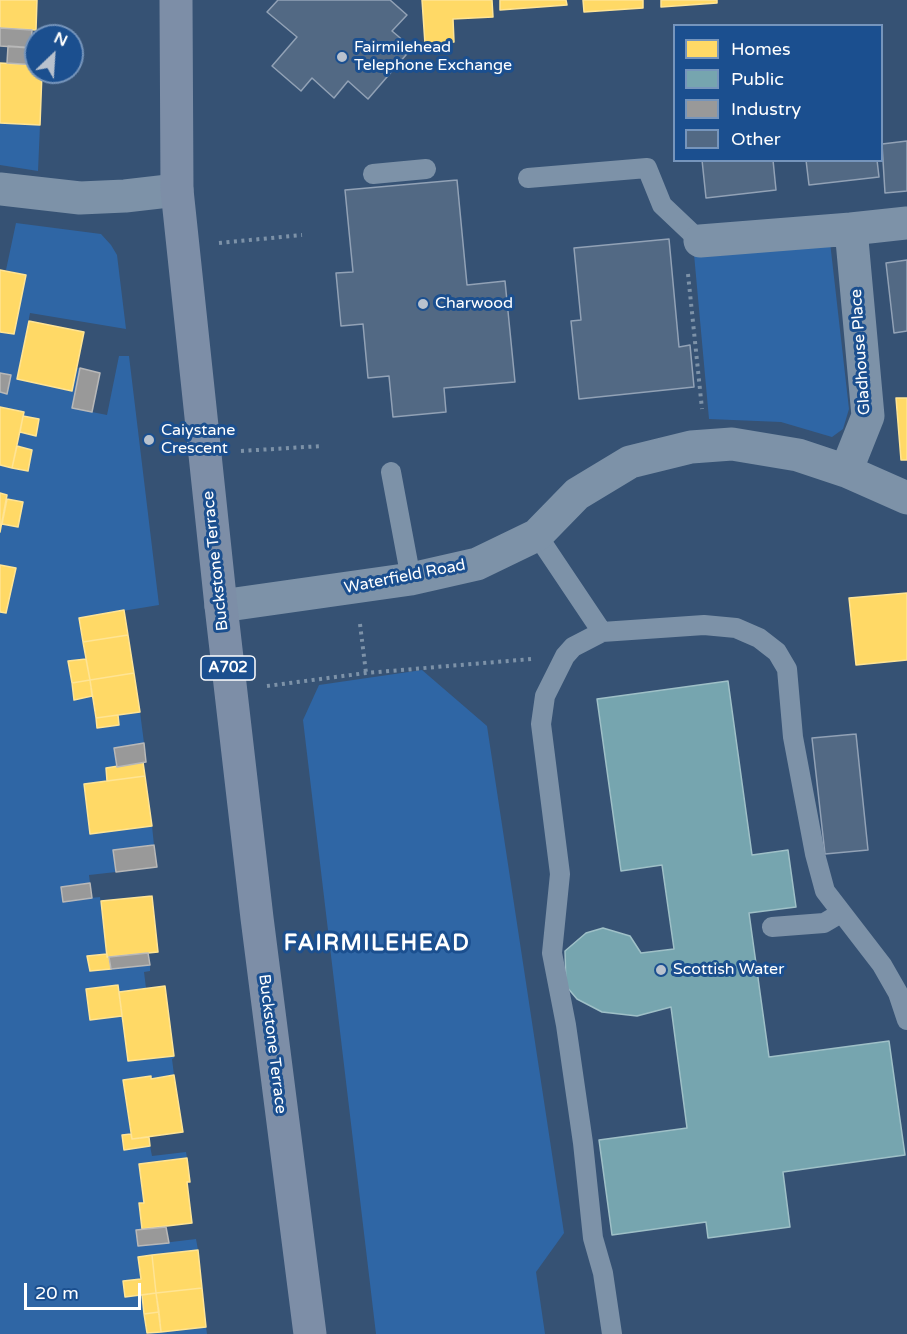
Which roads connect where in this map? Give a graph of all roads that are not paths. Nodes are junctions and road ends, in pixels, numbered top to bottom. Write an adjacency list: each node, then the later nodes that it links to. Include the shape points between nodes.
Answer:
1 (176, 0): 6 (main road, Buckstone Terrace / A702)
2 (426, 168): 3 (lane)
3 (373, 174)
4 (528, 178): 9 (lane, via 647,168 662,204)
5 (0, 189): 6 (street, via 80,198)
6 (177, 190): 15 (main road, Buckstone Terrace / A702)
7 (907, 223): 8 (street)
8 (851, 229): 9 (street); 10 (street, Gladhouse Place, via 868,416)
9 (691, 232)
10 (846, 471): 12 (street, Waterfield Road); 13 (street, Waterfield Road, via 798,455 732,444 691,447 630,462 577,494)
11 (391, 472): 14 (lane)
12 (907, 498)
13 (537, 535): 14 (street, Waterfield Road, via 477,564); 16 (lane)
14 (411, 579): 15 (street, Waterfield Road)
15 (221, 606): 20 (main road, Buckstone Terrace / A702)
16 (602, 632): 17 (lane, via 704,625 736,628 777,652 787,669 793,737 815,854 825,891); 21 (lane, via 573,647 565,656 544,696 541,724 560,874 552,953 575,1084 593,1238 603,1273)
17 (841, 913): 18 (lane, via 824,923); 19 (lane, via 882,965)
18 (771, 927)
19 (907, 1020)
20 (310, 1334)
21 (612, 1334)

